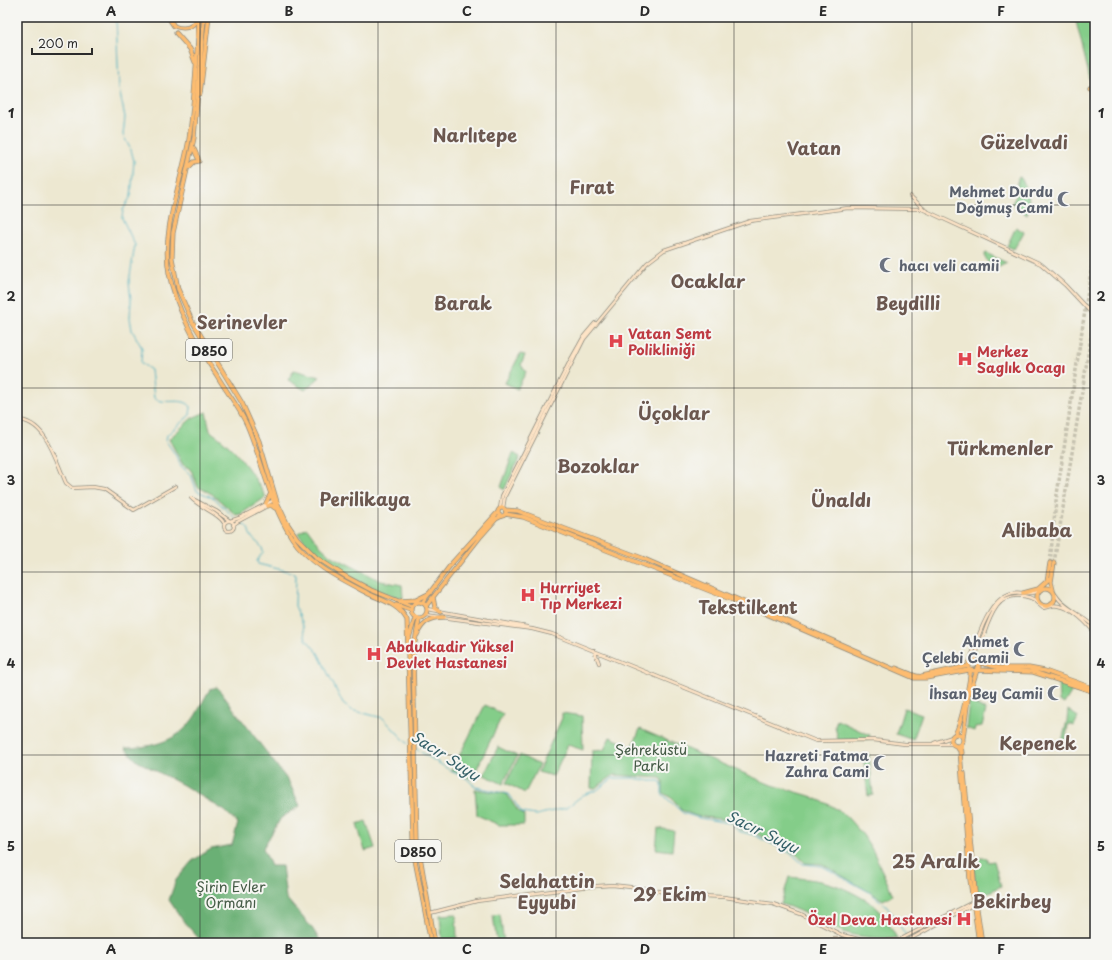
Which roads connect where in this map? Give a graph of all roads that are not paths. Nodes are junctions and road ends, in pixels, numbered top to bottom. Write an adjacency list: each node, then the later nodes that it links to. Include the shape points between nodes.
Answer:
1 (168, 17): 2 (main road, via 174,26 183,28 191,26)
2 (199, 17): 6 (main road, D850)
3 (204, 17): 9 (main road, D850)
4 (209, 17): 9 (main road, via 205,64)
5 (176, 33): 6 (main road, via 190,48)
6 (196, 65): 17 (main road, D850, via 188,139 168,235 169,272 189,326 246,423)
7 (1095, 86): 8 (main road, via 1093,89)
8 (1090, 87)
9 (196, 111): 10 (main road, D850)
10 (193, 143): 11 (main road, D850); 11 (main road, via 199,160 192,163)
11 (187, 170): 18 (main road, D850, via 172,243 173,270 178,289 192,321 242,403 259,441)
12 (910, 196): 13 (main road)
13 (927, 211): 14 (main road, via 1042,265 1072,291); 21 (main road, via 915,208 870,207 751,221 655,255 584,339 505,496)
14 (1095, 317)
15 (17, 420): 16 (main road, via 29,422 40,430 66,483 72,488 104,489 134,510)
16 (176, 486)
17 (270, 495): 18 (main road, D850); 19 (main road)
18 (275, 501): 19 (main road); 20 (main road, D850); 34 (main road, D850, via 306,549 345,576)
19 (267, 504): 20 (main road); 22 (main road); 24 (main road)
20 (275, 508): 35 (main road, D850, via 293,540 311,560 347,582)
21 (502, 511): 29 (main road, via 452,563); 32 (main road); 58 (main road, via 518,511 642,558); 60 (main road, via 523,516 657,569)
22 (230, 521): 23 (main road); 23 (main road, via 191,498 197,505 220,517); 24 (main road)
23 (224, 523): 24 (main road, via 224,528 228,531)
24 (234, 525)
25 (1048, 580): 26 (main road); 27 (main road, via 1052,563); 30 (main road, via 1038,589)
26 (1044, 588): 27 (main road); 28 (main road)
27 (1053, 590): 31 (main road)
28 (1039, 591): 30 (main road, via 1032,594); 36 (main road)
29 (430, 593): 34 (main road, via 416,600); 37 (main road)
30 (1024, 593): 52 (main road, via 1004,596 993,606)
31 (1056, 595): 38 (main road, via 1055,602); 45 (main road, via 1060,601)
32 (434, 596): 37 (main road); 41 (main road, via 435,608)
33 (1033, 598): 36 (main road); 39 (main road, via 1043,608); 51 (main road, via 1015,596 997,605 979,646)
34 (393, 599): 40 (main road, D850)
35 (388, 602): 40 (main road, D850); 49 (main road, D850, via 403,613 408,623)
36 (1039, 603): 38 (main road)
37 (425, 606): 40 (main road, via 415,603); 41 (main road); 42 (main road)
38 (1050, 606): 39 (main road)
39 (1062, 606): 47 (main road)
40 (411, 608): 44 (main road)
41 (441, 612): 46 (main road, via 518,624)
42 (426, 615): 43 (main road); 44 (main road)
43 (444, 617): 46 (main road); 48 (main road, via 424,622)
44 (417, 618): 48 (main road, D850); 49 (main road)
45 (1095, 627)
46 (532, 629): 50 (main road)
47 (1095, 633)
48 (414, 639): 70 (main road, D850, via 417,839)
49 (408, 642): 74 (main road, D850, via 415,860)
50 (594, 650): 53 (main road); 66 (main road, via 816,741 873,740)
51 (976, 661): 52 (main road); 56 (main road, via 979,667); 63 (main road, via 1000,668 1045,671)
52 (970, 662): 54 (main road)
53 (599, 663)
54 (969, 669): 56 (main road); 58 (main road); 60 (main road); 64 (main road, via 970,679 961,721)
55 (964, 670): 59 (main road)
56 (977, 670): 62 (main road, via 1033,672); 65 (main road, via 968,698)
57 (1037, 672): 61 (main road)
58 (916, 676): 59 (main road)
59 (929, 677): 60 (main road)
60 (919, 679)
61 (1069, 680): 62 (main road); 63 (main road)
62 (1088, 689): 63 (main road)
63 (1095, 690)
64 (953, 736): 65 (main road, via 960,734); 66 (main road); 67 (main road)
65 (963, 738): 68 (main road)
66 (927, 744): 67 (main road)
67 (954, 745): 68 (main road); 69 (main road, via 959,748 961,758)
68 (961, 745): 69 (main road)
69 (974, 903): 73 (main road, via 905,938 895,941); 79 (main road); 80 (main road)
70 (430, 913): 71 (main road, via 476,901 612,885 679,895 773,904); 75 (main road, D850)
71 (842, 935): 72 (main road); 73 (main road)
72 (838, 939): 73 (main road); 76 (main road)
73 (863, 940)
74 (431, 943)
75 (436, 943)
76 (813, 943)
77 (822, 943): 78 (main road, via 832,940)
78 (870, 943)
79 (903, 943)
80 (981, 943)

